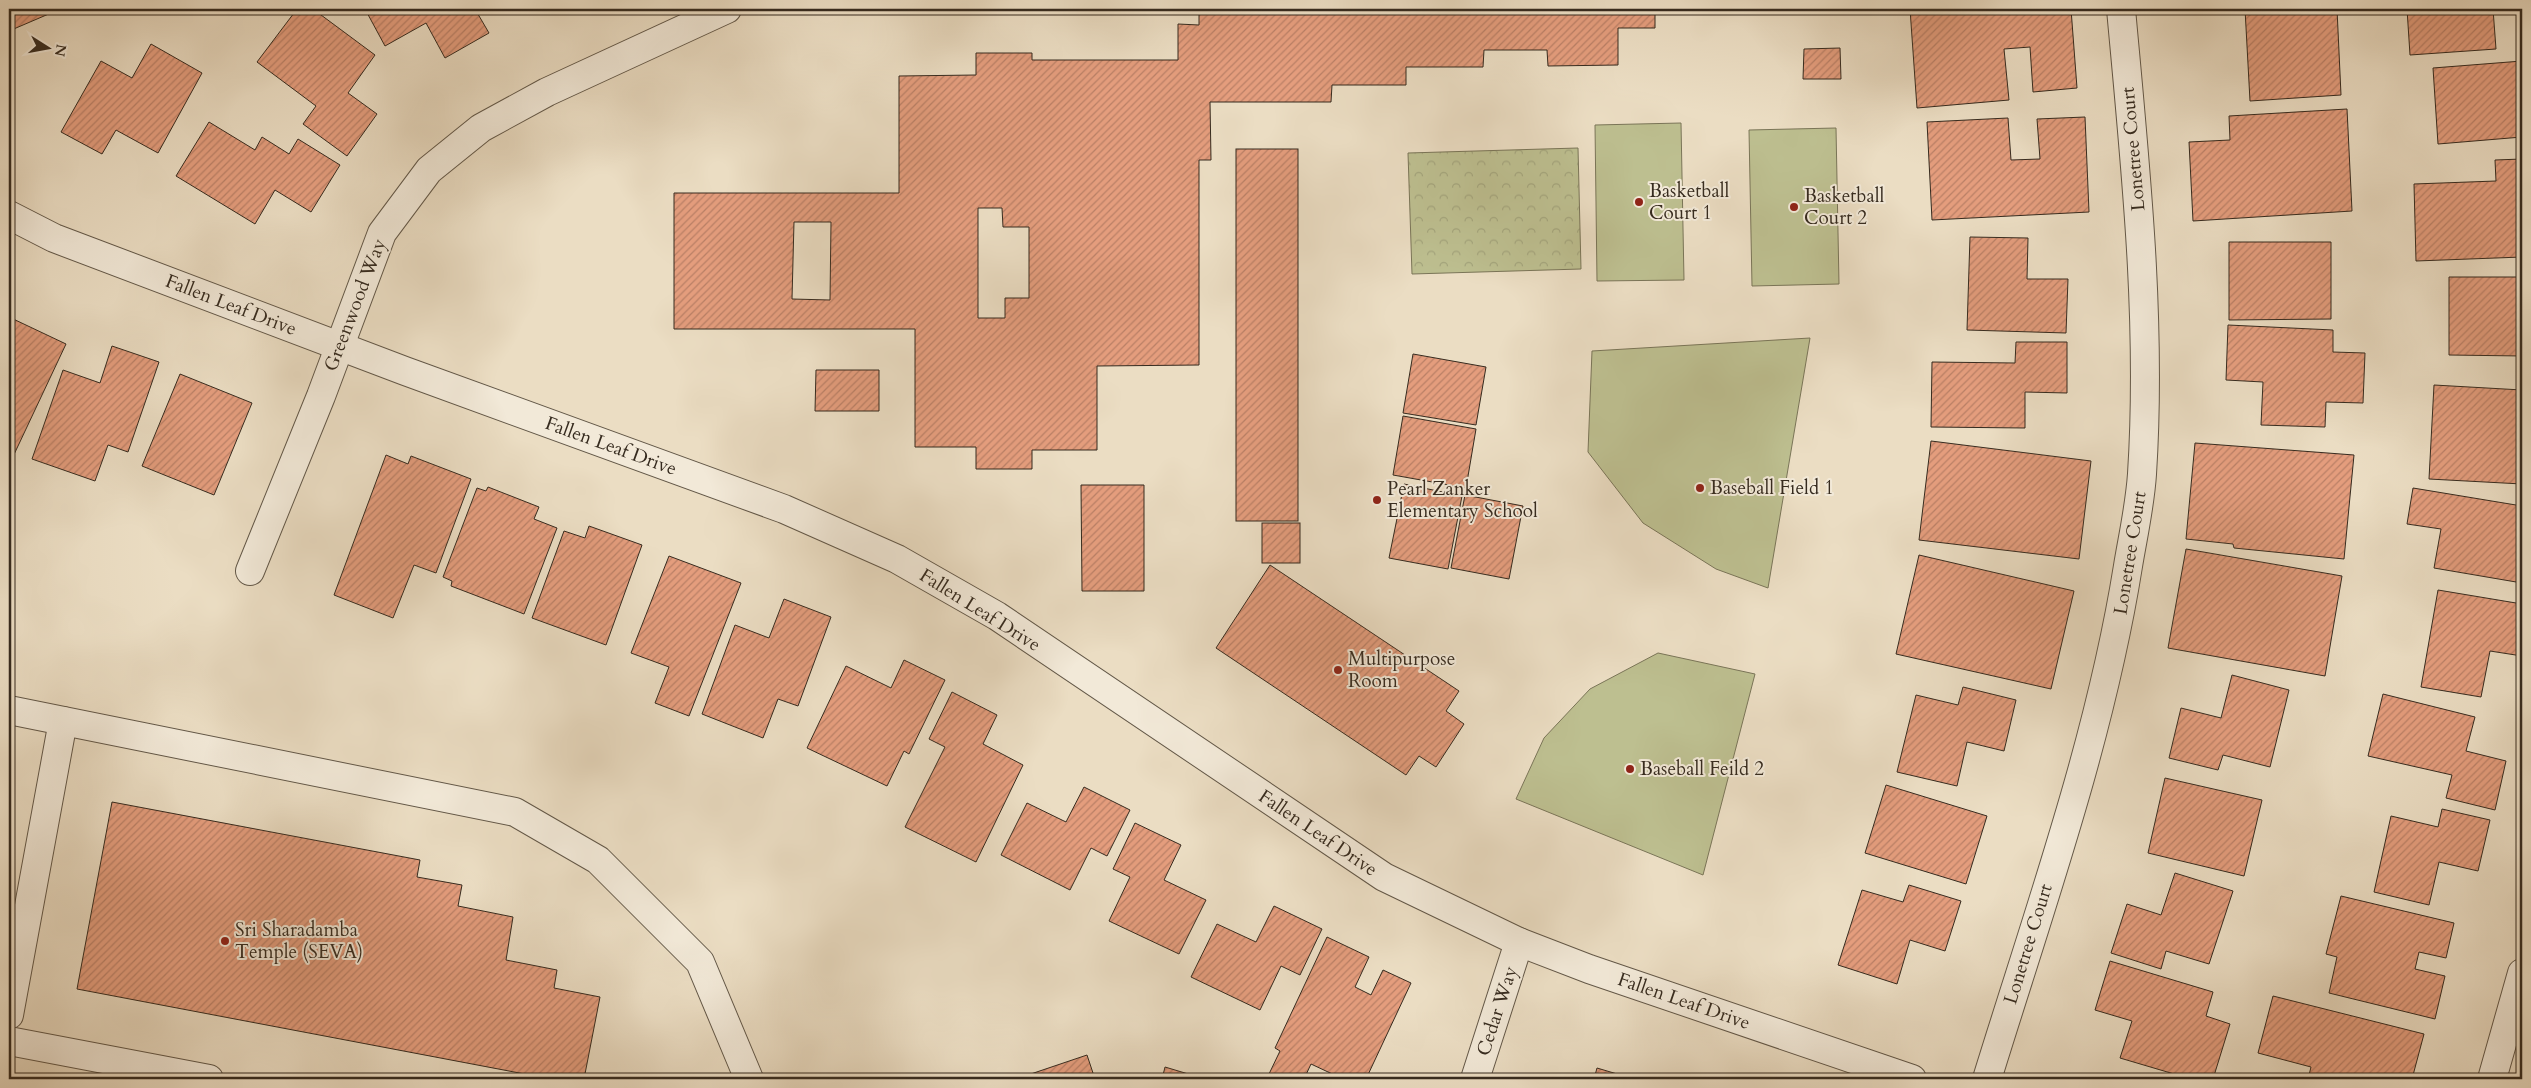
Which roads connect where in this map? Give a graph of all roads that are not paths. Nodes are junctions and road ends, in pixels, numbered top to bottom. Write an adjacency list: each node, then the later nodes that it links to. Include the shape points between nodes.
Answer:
1 (727, 9): 4 (street, Greenwood Way, via 547,92 481,128 429,170 382,233)
2 (2121, 9): 16 (street, Lonetree Court, via 2145,332 2142,476 2118,624 2082,769)
3 (9, 215): 4 (street, Fallen Leaf Drive, via 54,238)
4 (340, 345): 5 (street, Greenwood Way); 8 (street, Fallen Leaf Drive, via 784,509 897,559 997,616 1384,877)
5 (250, 571)
6 (9, 710): 7 (street)
7 (63, 721): 10 (street); 13 (street, via 515,812 598,860 700,962)
8 (1519, 942): 14 (street, Cedar Way); 15 (street, Fallen Leaf Drive)
9 (2522, 973): 17 (street)
10 (9, 1015)
11 (9, 1042): 12 (street)
12 (209, 1079)
13 (749, 1079)
14 (1475, 1079)
15 (1912, 1079)
16 (1987, 1079)
17 (2492, 1079)

